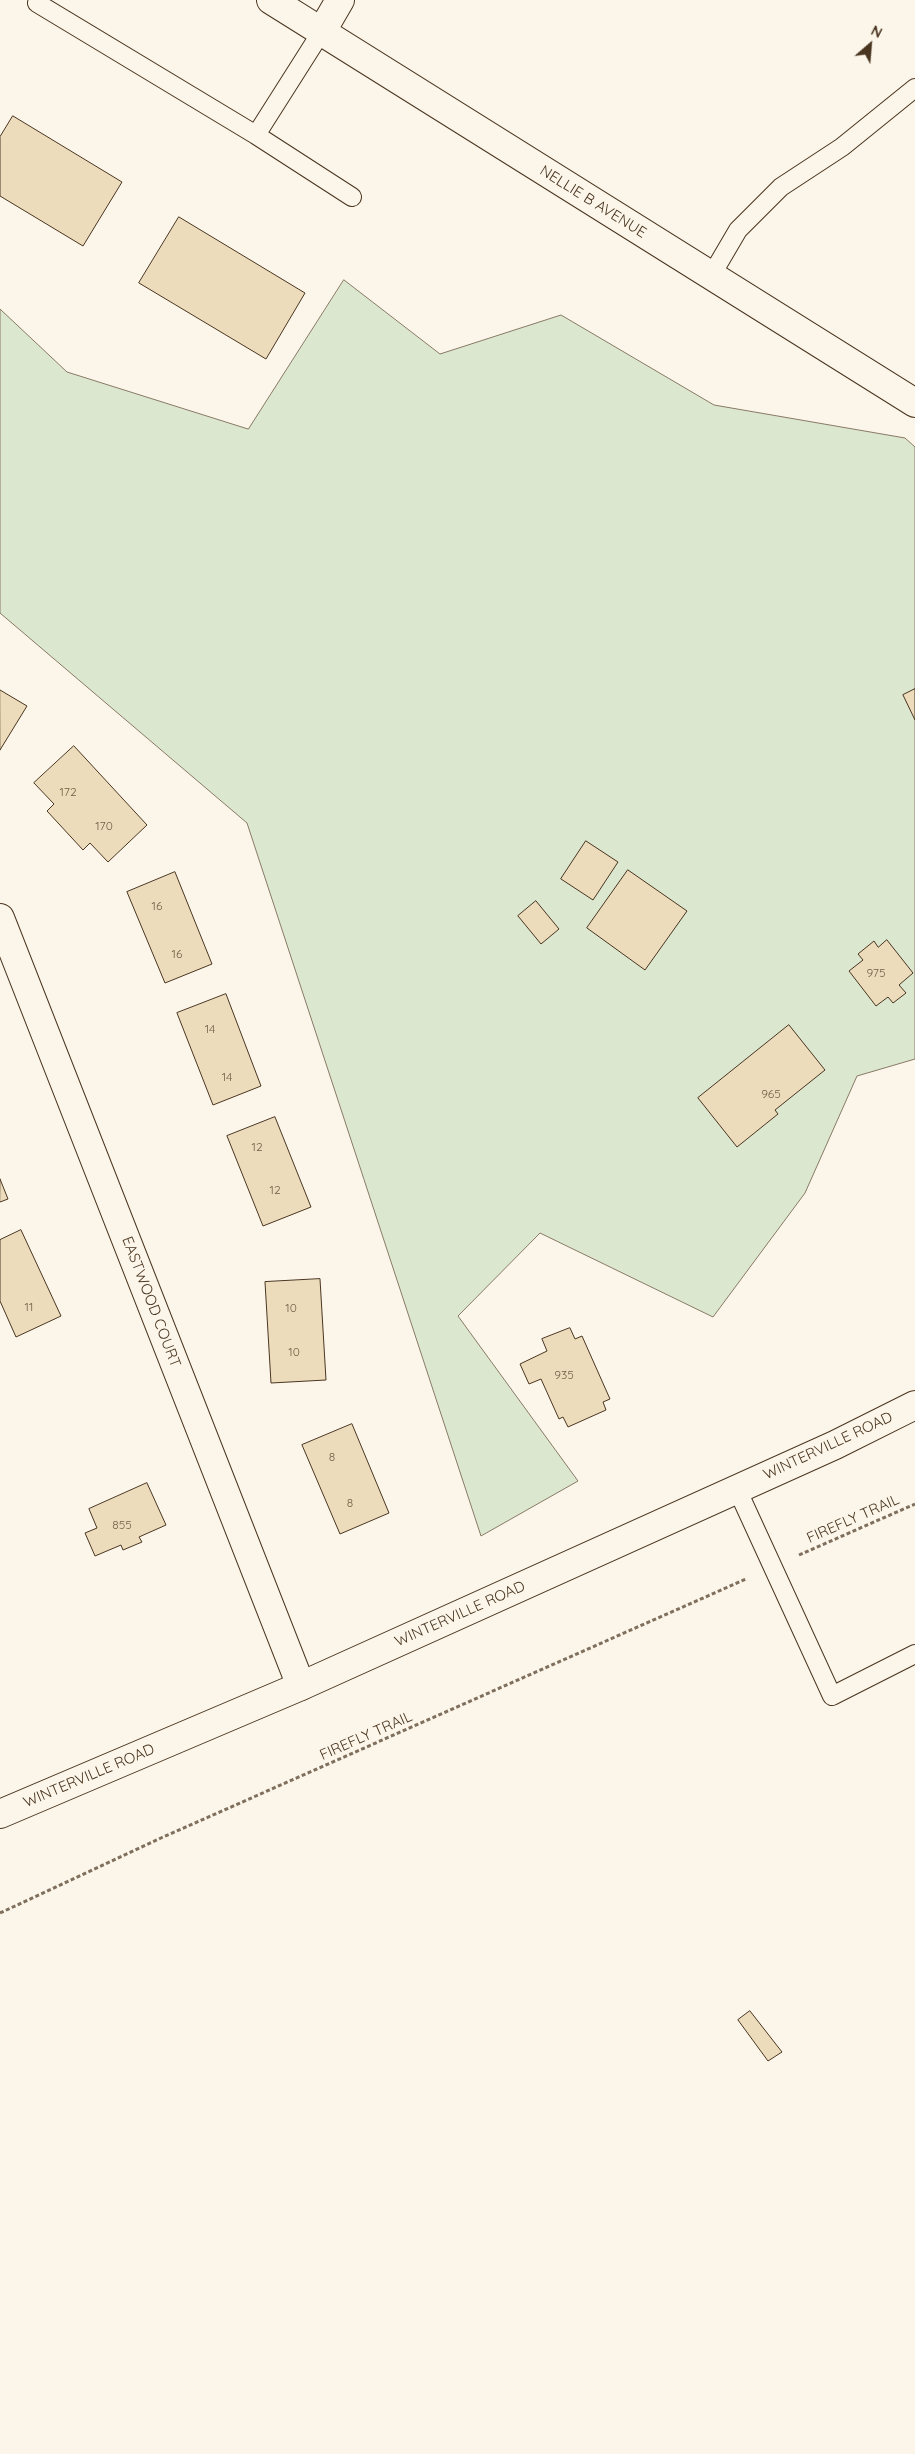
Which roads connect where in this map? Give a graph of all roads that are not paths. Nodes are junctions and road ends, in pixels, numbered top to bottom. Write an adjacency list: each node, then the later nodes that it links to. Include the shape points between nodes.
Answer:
1 (270, 0): 4 (street, NELLIE B AVENUE)
2 (340, 0): 4 (street)
3 (37, 3): 6 (lane)
4 (322, 32): 6 (lane); 8 (street, NELLIE B AVENUE)
5 (915, 88): 8 (lane, via 842,147 781,187 738,230)
6 (256, 135): 7 (lane)
7 (352, 197)
8 (711, 276): 9 (street, NELLIE B AVENUE)
9 (915, 403)
10 (0, 918): 14 (street, EASTWOOD COURT)
11 (915, 1405): 12 (street, WINTERVILLE ROAD)
12 (737, 1489): 13 (lane, via 832,1696); 14 (street, WINTERVILLE ROAD)
13 (915, 1654)
14 (301, 1686): 15 (street, WINTERVILLE ROAD)
15 (0, 1814)

